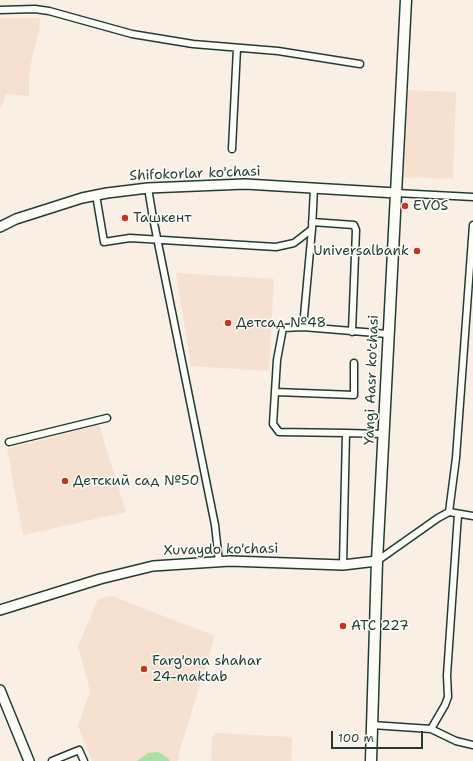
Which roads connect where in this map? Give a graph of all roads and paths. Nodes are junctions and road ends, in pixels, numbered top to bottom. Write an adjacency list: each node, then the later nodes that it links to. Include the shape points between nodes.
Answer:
1 (406, 0): 8 (main road, Yangi Aasr ko'chasi)
2 (0, 10): 3 (street, via 35,8 128,33 193,44)
3 (237, 48): 4 (street, via 278,51); 5 (street)
4 (360, 64)
5 (232, 149)
6 (148, 188): 7 (street, Shifokorlar ko'chasi, via 245,184); 9 (street, Shifokorlar ko'chasi); 14 (street)
7 (314, 188): 8 (street, Shifokorlar ko'chasi); 12 (street)
8 (396, 193): 10 (street); 17 (main road, Yangi Aasr ko'chasi)
9 (96, 195): 13 (street, Shifokorlar ko'chasi, via 16,219); 14 (street, via 104,242 130,238)
10 (473, 197)
11 (473, 225): 24 (street, via 456,458)
12 (312, 226): 14 (street, via 294,243 276,247); 15 (street); 16 (street, via 354,225 356,230)
13 (0, 227)
14 (158, 239): 28 (street, via 215,525)
15 (303, 327): 16 (street); 19 (street, via 282,328)
16 (352, 332): 17 (street)
17 (388, 334): 22 (main road, Yangi Aasr ko'chasi)
18 (354, 363): 19 (street, via 354,395)
19 (276, 392): 21 (street, via 273,424 279,432)
20 (107, 418): 23 (street)
21 (346, 433): 22 (street); 29 (street)
22 (384, 434): 27 (main road, Yangi Aasr ko'chasi)
23 (9, 442)
24 (449, 512): 25 (street); 27 (street)
25 (458, 514): 26 (street); 33 (street, via 447,675 448,697)
26 (473, 516)
27 (378, 561): 29 (street, Xuvaydo ko'chasi); 32 (main road, Yangi Aasr ko'chasi)
28 (219, 562): 29 (street, Xuvaydo ko'chasi); 30 (street, Xuvaydo ko'chasi, via 153,566 100,579)
29 (343, 565)
30 (0, 610)
31 (0, 690): 35 (street)
32 (372, 725): 33 (street); 38 (main road, Yangi Aasr ko'chasi)
33 (431, 729): 34 (street, via 456,741)
34 (473, 745)
35 (29, 761)
36 (52, 761): 37 (street, via 79,750)
37 (84, 761)
38 (371, 761)

